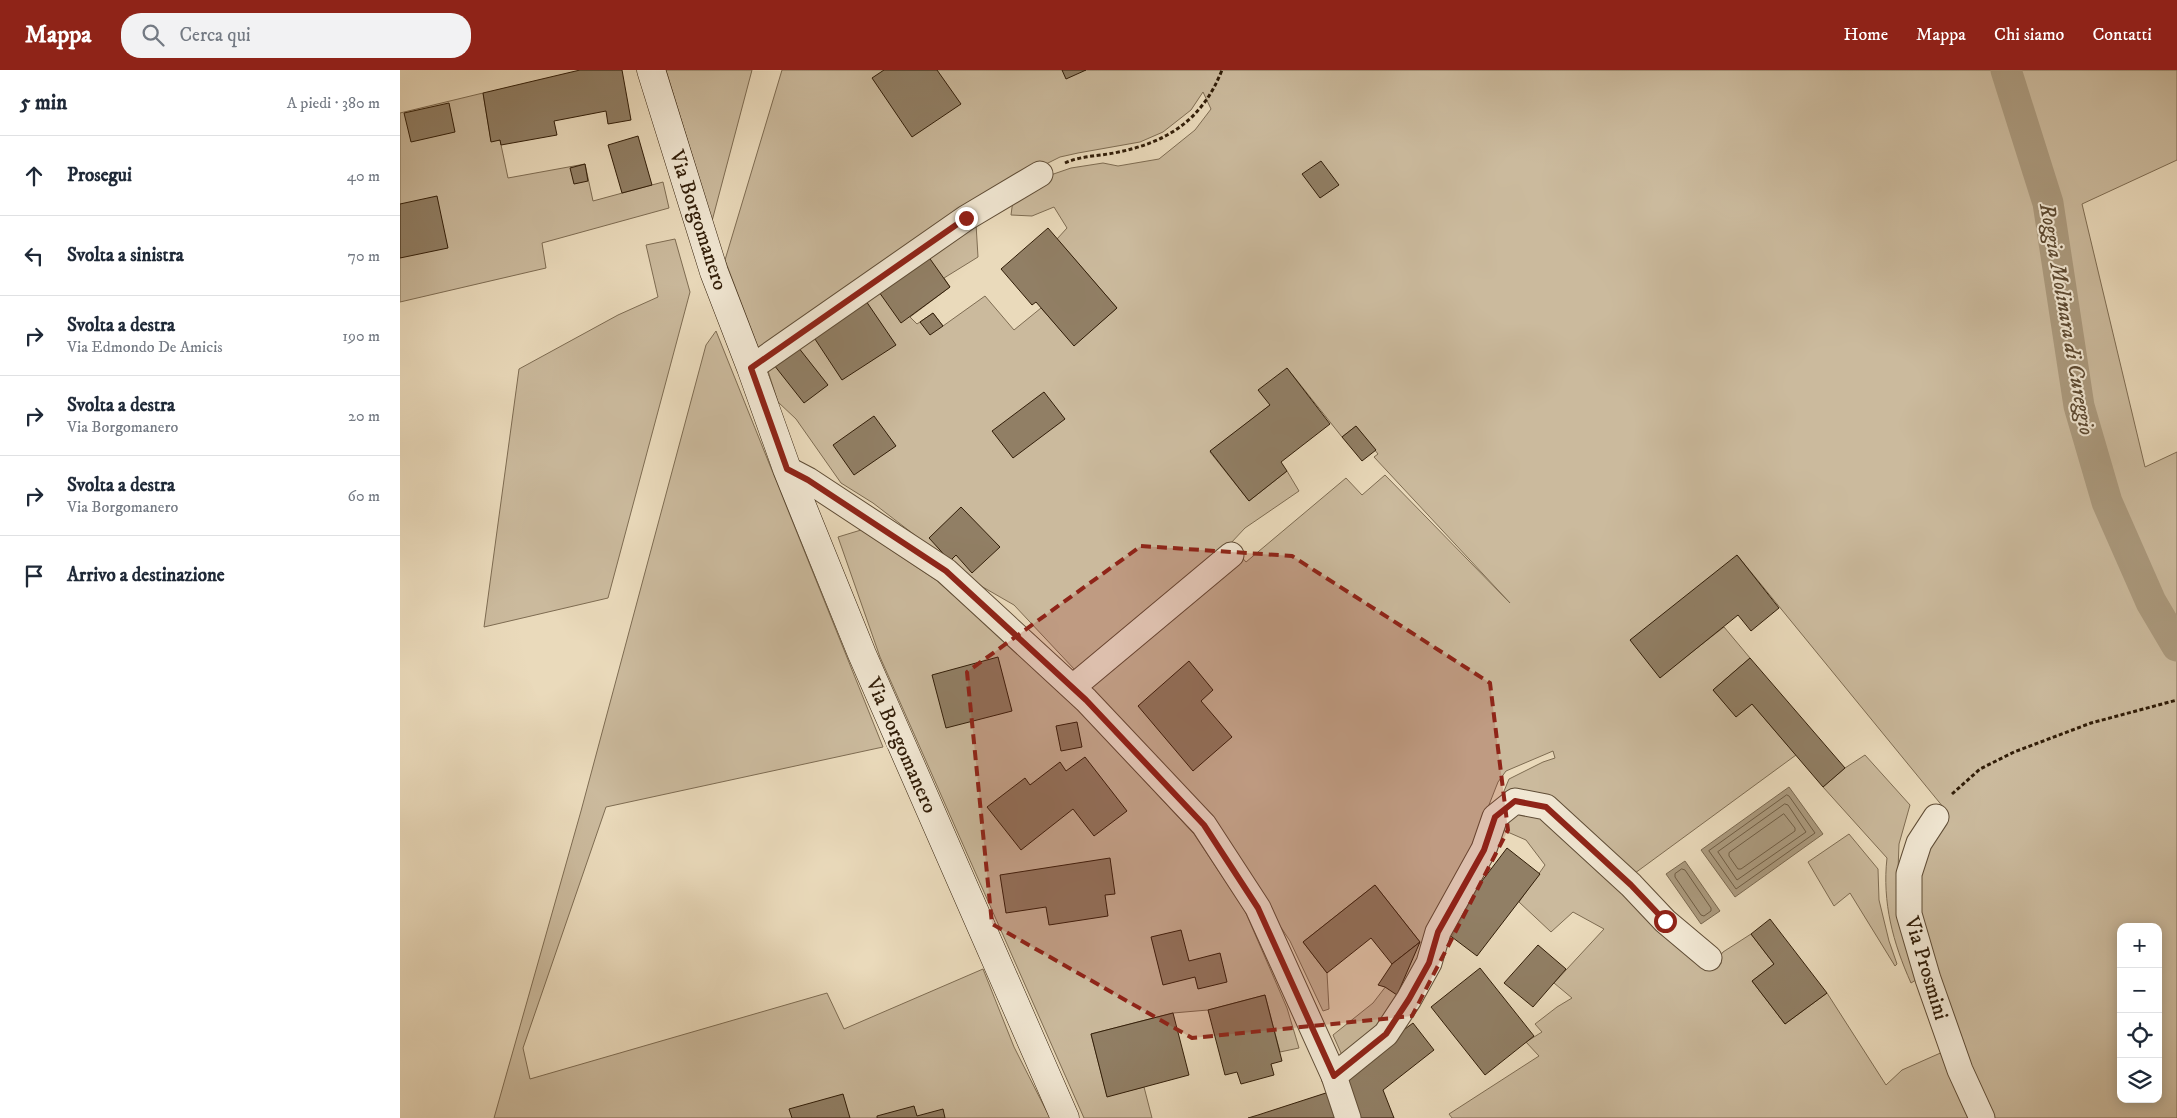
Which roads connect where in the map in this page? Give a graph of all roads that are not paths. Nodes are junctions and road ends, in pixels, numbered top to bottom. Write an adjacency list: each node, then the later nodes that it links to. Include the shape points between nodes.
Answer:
1 (651, 70): 3 (main road, Via Borgomanero, via 714,272)
2 (1040, 174): 3 (street, via 966,218)
3 (751, 368): 4 (main road, Via Borgomanero)
4 (787, 469): 6 (street, via 946,571); 10 (main road, Via Borgomanero, via 862,654)
5 (1231, 555): 6 (street)
6 (1073, 687): 9 (street, via 1204,825 1258,908)
7 (1936, 817): 12 (street, Via Prosmini, via 1919,843 1909,874 1909,914 1960,1070)
8 (1709, 958): 9 (street, via 1665,921 1546,807 1515,801 1495,817 1484,850 1438,932 1429,963 1386,1034)
9 (1334, 1076): 11 (street)
10 (1065, 1118)
11 (1348, 1118)
12 (1982, 1118)

